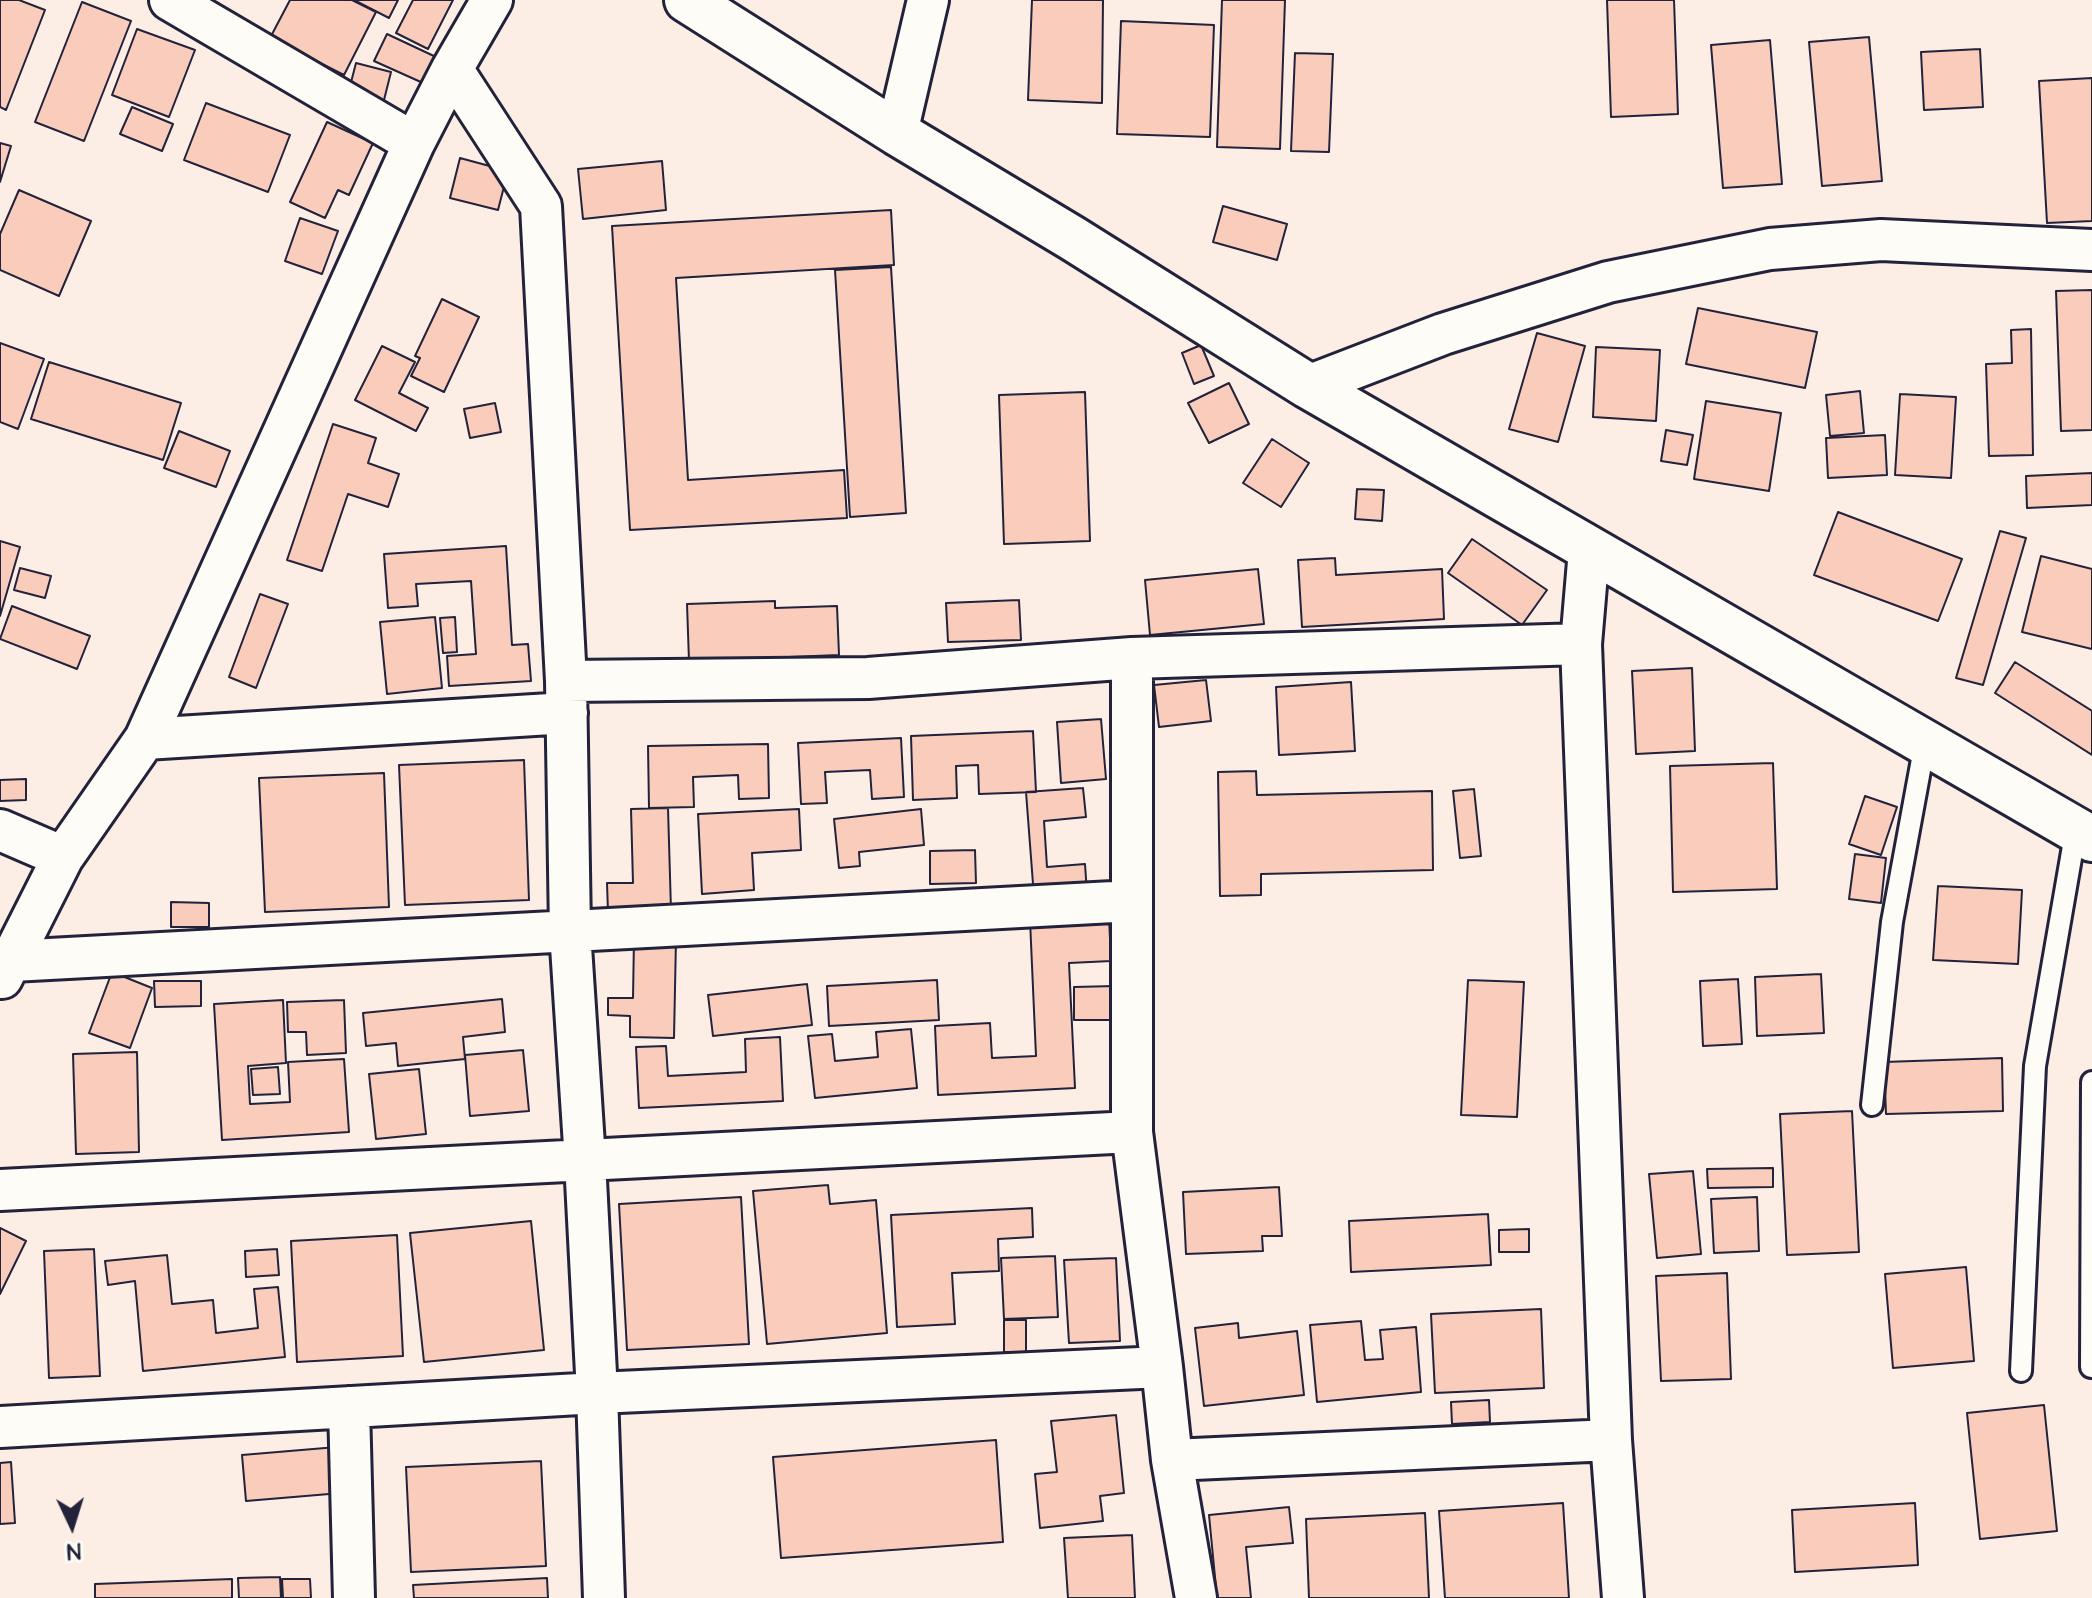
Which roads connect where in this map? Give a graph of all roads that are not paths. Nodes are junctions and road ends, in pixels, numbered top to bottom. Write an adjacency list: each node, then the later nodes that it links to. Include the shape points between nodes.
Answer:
1 (170, 0): 7 (street)
2 (492, 0): 5 (street)
3 (687, 0): 6 (street)
4 (928, 0): 6 (street)
5 (452, 69): 7 (street); 13 (street, via 541,206)
6 (897, 133): 9 (street)
7 (414, 143): 14 (street)
8 (2092, 250): 9 (street, via 1881,240 1770,249 1608,282 1443,334)
9 (1308, 386): 10 (street)
10 (1589, 550): 11 (street); 15 (street)
11 (1581, 644): 12 (street); 33 (street)
12 (1132, 658): 13 (street); 19 (street)
13 (566, 697): 14 (street); 20 (street)
14 (145, 739): 18 (street)
15 (1925, 743): 17 (street); 23 (lane, via 1892,922)
16 (0, 830): 18 (street)
17 (2084, 834): 29 (lane, via 2035,1066)
18 (63, 857): 21 (street)
19 (1132, 901): 20 (street); 24 (street)
20 (570, 931): 21 (street); 25 (street)
21 (6, 972)
22 (2092, 1082): 28 (lane)
23 (1872, 1105)
24 (1132, 1132): 25 (street); 27 (street)
25 (585, 1161): 26 (street); 30 (street)
26 (0, 1190)
27 (1162, 1367): 30 (street); 34 (street)
28 (2091, 1367)
29 (2021, 1371)
30 (597, 1393): 31 (street); 36 (street)
31 (349, 1407): 32 (street); 35 (street)
32 (0, 1427)
33 (1611, 1440): 34 (street); 38 (street)
34 (1172, 1460): 37 (street)
35 (354, 1598)
36 (604, 1598)
37 (1196, 1598)
38 (1623, 1598)

